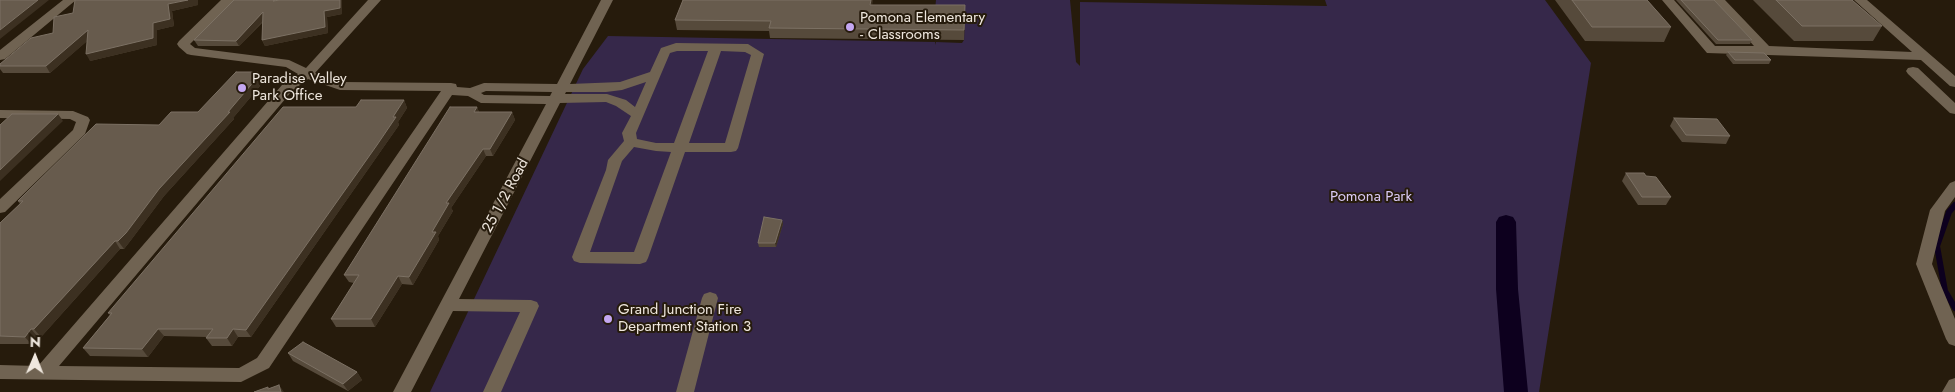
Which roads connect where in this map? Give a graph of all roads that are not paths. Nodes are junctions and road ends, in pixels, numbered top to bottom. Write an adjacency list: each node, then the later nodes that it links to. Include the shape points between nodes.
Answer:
1 (70, 0): 10 (street)
2 (228, 0): 13 (street, via 183,44 191,50 289,64)
3 (375, 0): 13 (street)
4 (607, 0): 17 (street, 25 1/2 Road)
5 (1668, 0): 9 (street, via 1711,50)
6 (1718, 0): 9 (street)
7 (1860, 0): 11 (street)
8 (716, 47): 14 (street, via 676,47 665,51); 22 (street); 22 (street, via 748,48 758,54 731,148)
9 (1765, 50): 11 (street)
10 (0, 56)
11 (1924, 56): 15 (street)
12 (1913, 71): 18 (street)
13 (307, 74): 16 (street, via 340,86 451,87); 29 (street, via 286,88)
14 (656, 74): 17 (street, via 622,86); 20 (street)
15 (1955, 83)
16 (448, 91): 17 (street, via 471,92 481,99); 29 (street, via 263,363 241,375)
17 (559, 95): 20 (street, via 607,98); 26 (street, 25 1/2 Road)
18 (1955, 110)
19 (0, 114): 24 (street, via 73,115 83,120 80,131)
20 (638, 115): 21 (street, via 629,133)
21 (631, 141): 22 (street); 22 (street, via 615,160 580,257 640,258)
22 (680, 148)
23 (1955, 186): 27 (street, via 1938,210 1924,264)
24 (0, 208)
25 (710, 298): 33 (street)
26 (448, 305): 31 (street, 25 1/2 Road); 32 (street, via 531,306)
27 (1955, 339)
28 (0, 372): 29 (street)
29 (43, 372)
30 (1955, 385): 34 (street)
31 (402, 392)
32 (492, 392)
33 (685, 392)
34 (1951, 392)

